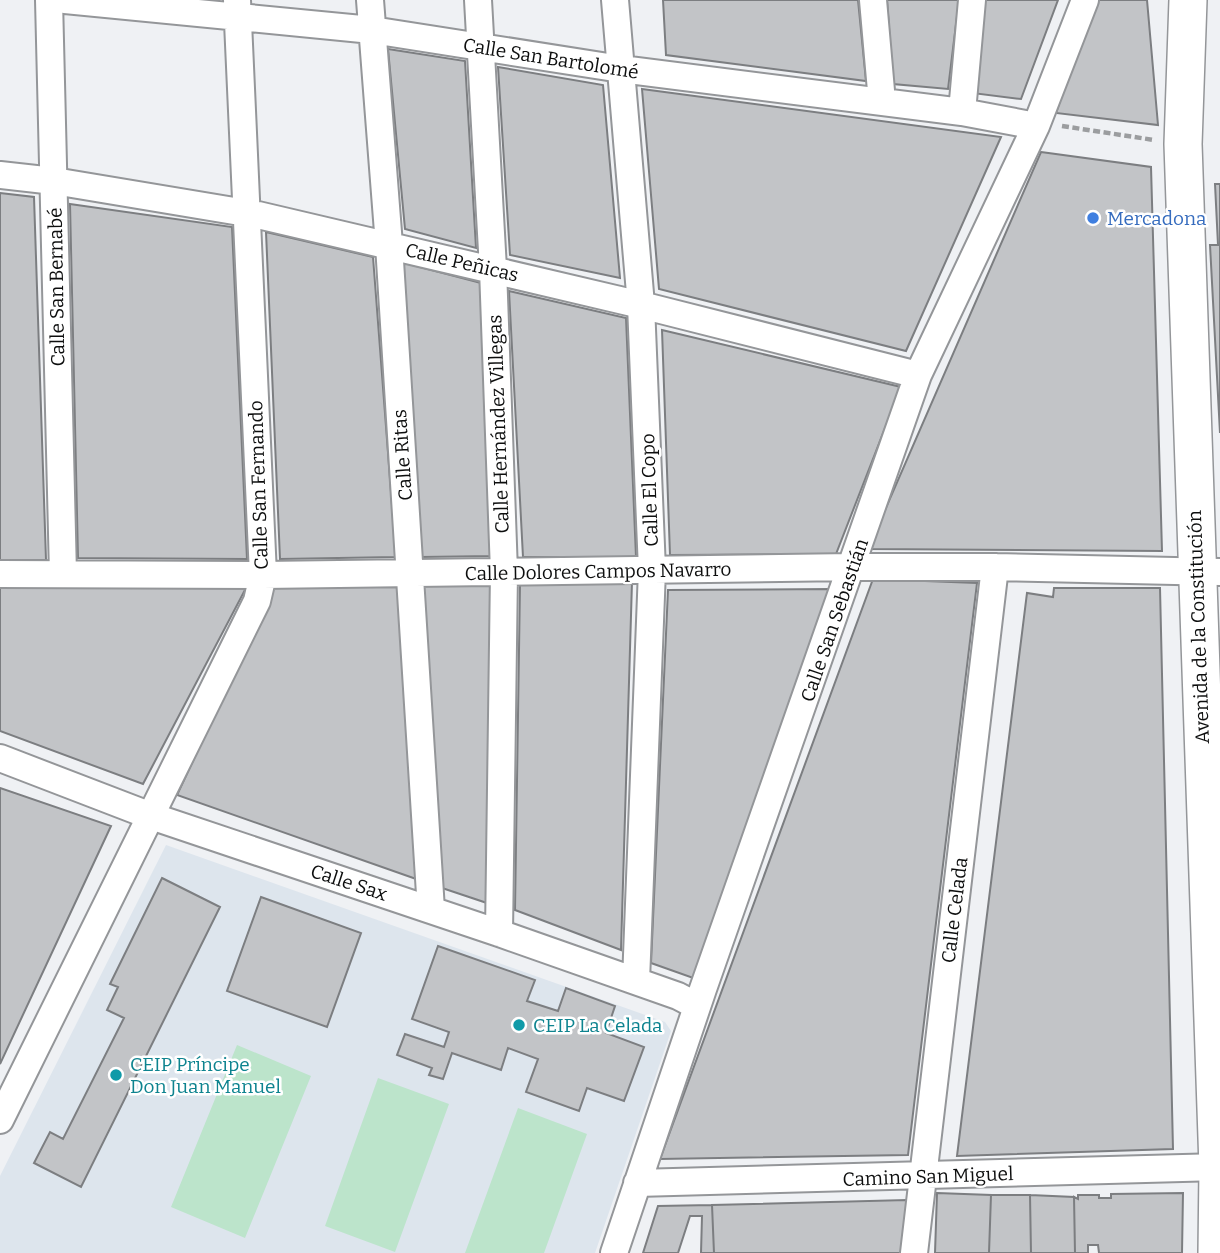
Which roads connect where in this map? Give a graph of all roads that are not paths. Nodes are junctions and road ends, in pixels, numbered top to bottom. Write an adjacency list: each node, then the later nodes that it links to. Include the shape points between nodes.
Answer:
1 (49, 0): 18 (street, Calle San Bernabé)
2 (65, 0): 10 (street, Calle San Bartolomé)
3 (370, 0): 11 (street, Calle Ritas)
4 (478, 0): 12 (street, Calle Hernández Villegas)
5 (615, 0): 13 (street, Calle El Copo)
6 (873, 0): 14 (street)
7 (972, 0): 15 (street)
8 (1085, 0): 16 (street, Calle San Sebastián)
9 (1188, 0): 29 (street, Avenida de la Constitución, via 1183,144)
10 (237, 8): 11 (street, Calle San Bartolomé); 19 (street, Calle San Fernando)
11 (372, 30): 12 (street, Calle San Bartolomé); 20 (street, Calle Ritas)
12 (481, 47): 13 (street, Calle San Bartolomé); 21 (street, Calle Hernández Villegas)
13 (621, 69): 14 (street, Calle San Bartolomé); 22 (street, Calle El Copo)
14 (882, 102): 15 (street, Calle San Bartolomé)
15 (962, 112): 16 (street, Calle San Bartolomé)
16 (1036, 126): 23 (street, Calle San Sebastián)
17 (0, 175): 18 (street, Calle Peñicas)
18 (54, 181): 19 (street, Calle Peñicas); 31 (street, Calle San Bernabé)
19 (247, 213): 20 (street, Calle Peñicas); 32 (street, Calle San Fernando)
20 (389, 245): 21 (street, Calle Peñicas); 28 (street, Calle Ritas)
21 (493, 270): 22 (street, Calle Peñicas); 27 (street, Calle Hernández Villegas)
22 (641, 304): 23 (street, Calle Peñicas); 26 (street, Calle El Copo)
23 (918, 375): 24 (street, Calle San Sebastián)
24 (853, 567): 25 (street, Calle Dolores Campos Navarro); 26 (street, Calle Dolores Campos Navarro); 38 (street, Calle San Sebastián)
25 (995, 567): 29 (street, Calle Dolores Campos Navarro); 41 (street, Calle Celada)
26 (652, 570): 27 (street, Calle Dolores Campos Navarro); 37 (street, Calle El Copo)
27 (504, 572): 28 (street, Calle Dolores Campos Navarro); 36 (street, Calle Hernández Villegas)
28 (409, 573): 32 (street, Calle Dolores Campos Navarro); 35 (street, Calle Ritas)
29 (1208, 573): 40 (street, Avenida de la Constitución)
30 (0, 574): 31 (street, Calle Dolores Campos Navarro)
31 (63, 574): 32 (street, Calle Dolores Campos Navarro)
32 (263, 575): 34 (street, Calle San Fernando, via 257,601)
33 (0, 758): 34 (street, Calle Sax)
34 (151, 816): 35 (street, Calle Sax); 39 (street, Calle San Fernando)
35 (431, 910): 36 (street, Calle Sax)
36 (499, 933): 37 (street, Calle Sax)
37 (636, 981): 38 (street, Calle Sax)
38 (697, 1006): 42 (street, Calle San Sebastián)
39 (0, 1120)
40 (1219, 1167): 41 (street, Camino San Miguel); 45 (street, Avenida de la Constitución)
41 (921, 1177): 42 (street, Camino San Miguel); 44 (street, Calle Celada)
42 (637, 1183): 43 (street, Calle San Sebastián)
43 (614, 1253)
44 (914, 1253)
45 (1217, 1253)

